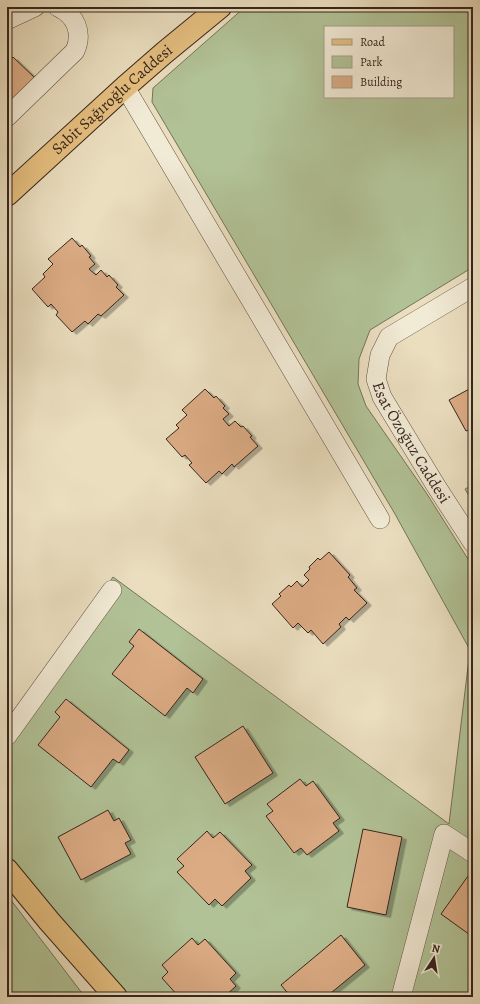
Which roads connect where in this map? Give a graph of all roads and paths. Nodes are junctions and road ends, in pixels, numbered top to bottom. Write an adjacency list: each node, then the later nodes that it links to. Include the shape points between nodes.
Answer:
1 (35, 7): 4 (street)
2 (58, 7): 6 (street, via 74,20 78,32 78,45 75,51)
3 (220, 7): 5 (main road, Sabit Sağıroğlu Caddesi)
4 (7, 20)
5 (125, 86): 7 (main road, Sabit Sağıroğlu Caddesi); 9 (street)
6 (7, 117)
7 (7, 195)
8 (473, 287): 10 (street, Esat Özoğuz Caddesi, via 389,337 380,355 376,378 382,397)
9 (380, 519)
10 (473, 543)
11 (112, 590): 12 (street)
12 (7, 736)
13 (473, 853): 16 (street, via 444,834)
14 (7, 870): 15 (main road)
15 (116, 997)
16 (401, 997)

